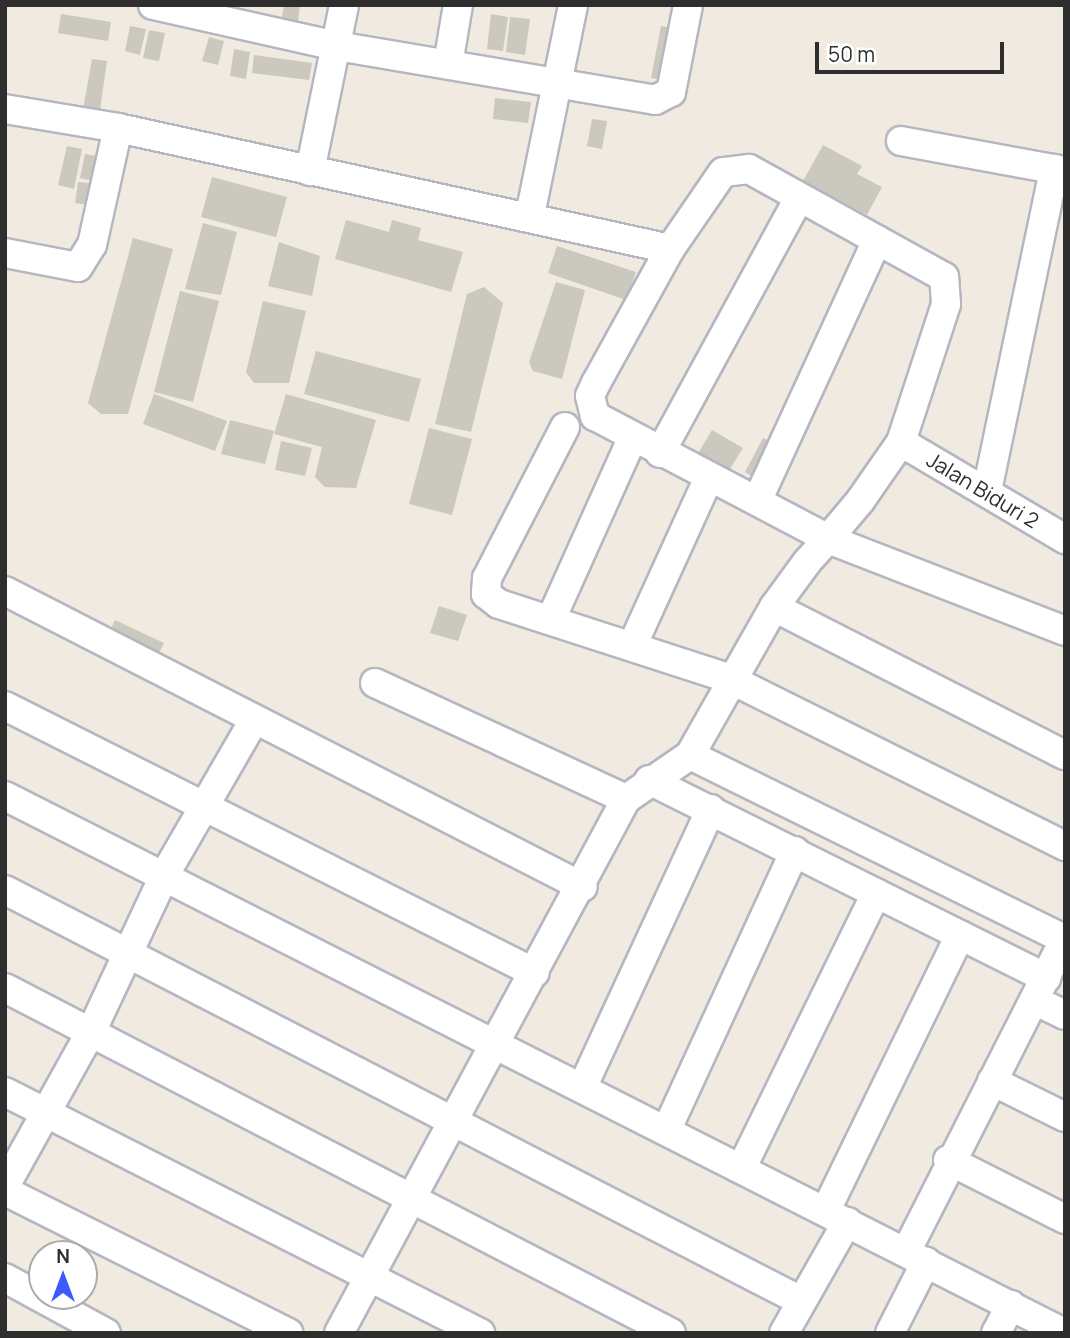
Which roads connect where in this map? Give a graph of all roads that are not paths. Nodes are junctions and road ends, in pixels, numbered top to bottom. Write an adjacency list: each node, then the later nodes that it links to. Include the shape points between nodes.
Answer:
1 (153, 5): 6 (street)
2 (344, 5): 7 (street)
3 (458, 5): 8 (street)
4 (573, 5): 9 (street)
5 (688, 5): 9 (street, via 671,92 655,100)
6 (227, 12): 7 (street)
7 (337, 46): 8 (street); 14 (street)
8 (448, 64): 9 (street)
9 (558, 81): 16 (street)
10 (5, 109): 11 (street)
11 (117, 128): 14 (street); 19 (street, via 92,245 78,267)
12 (901, 141): 13 (street)
13 (1059, 170): 25 (street)
14 (310, 171): 16 (street)
15 (799, 198): 17 (street); 18 (street, via 749,169 732,167 709,188); 23 (street)
16 (530, 215): 18 (street)
17 (877, 240): 22 (street, via 944,276 948,290); 26 (street)
18 (670, 249): 21 (street, via 590,396 595,416)
19 (5, 253)
20 (565, 427): 31 (street, via 486,586 486,594 499,604)
21 (634, 437): 23 (street); 31 (street)
22 (901, 442): 25 (street, Jalan Biduri 2); 27 (street)
23 (660, 453): 24 (street)
24 (709, 477): 26 (street); 33 (street)
25 (987, 491): 28 (street, Jalan Biduri 2)
26 (758, 499): 27 (street)
27 (828, 538): 30 (street); 32 (street)
28 (1065, 539)
29 (5, 591): 37 (street)
30 (774, 607): 34 (street); 39 (street)
31 (552, 617): 33 (street)
32 (1065, 631)
33 (633, 644): 34 (street)
34 (729, 678): 38 (street); 45 (street)
35 (375, 684): 42 (street)
36 (5, 706): 43 (street)
37 (253, 722): 43 (street); 48 (street)
38 (690, 755): 40 (street); 51 (street)
39 (1065, 755)
40 (649, 780): 42 (street); 44 (street)
41 (5, 796): 47 (street)
42 (625, 799): 48 (street)
43 (202, 809): 47 (street); 55 (street)
44 (711, 809): 46 (street); 62 (street)
45 (1065, 846)
46 (795, 851): 50 (street); 67 (street)
47 (164, 876): 54 (street); 60 (street)
48 (583, 887): 55 (street)
49 (5, 890): 54 (street)
50 (876, 893): 53 (street); 69 (street)
51 (1001, 909): 52 (street); 53 (street)
52 (1065, 938): 57 (street)
53 (971, 940): 57 (street); 72 (street)
54 (130, 954): 59 (street); 66 (street)
55 (535, 973): 60 (street)
56 (5, 988): 59 (street)
57 (1040, 989): 58 (street); 61 (street)
58 (1065, 1015)
59 (92, 1030): 64 (street); 71 (street)
60 (498, 1041): 62 (street); 66 (street)
61 (992, 1081): 65 (street); 68 (street)
62 (583, 1086): 67 (street)
63 (5, 1092): 64 (street)
64 (44, 1113): 70 (street); 75 (street)
65 (1065, 1117)
66 (449, 1121): 71 (street); 77 (street)
67 (667, 1129): 69 (street)
68 (948, 1160): 73 (street); 74 (street)
69 (742, 1167): 72 (street)
70 (5, 1189): 80 (street)
71 (409, 1197): 75 (street); 83 (street)
72 (836, 1216): 74 (street); 77 (street)
73 (1065, 1219)
74 (917, 1256): 78 (street); 85 (street)
75 (366, 1273): 81 (street); 82 (street)
76 (5, 1278): 79 (street)
77 (799, 1300): 84 (street)
78 (1011, 1305): 86 (street); 87 (street)
79 (106, 1333)
80 (288, 1333)
81 (339, 1333)
82 (480, 1333)
83 (671, 1333)
84 (784, 1333)
85 (890, 1333)
86 (996, 1333)
87 (1064, 1333)

